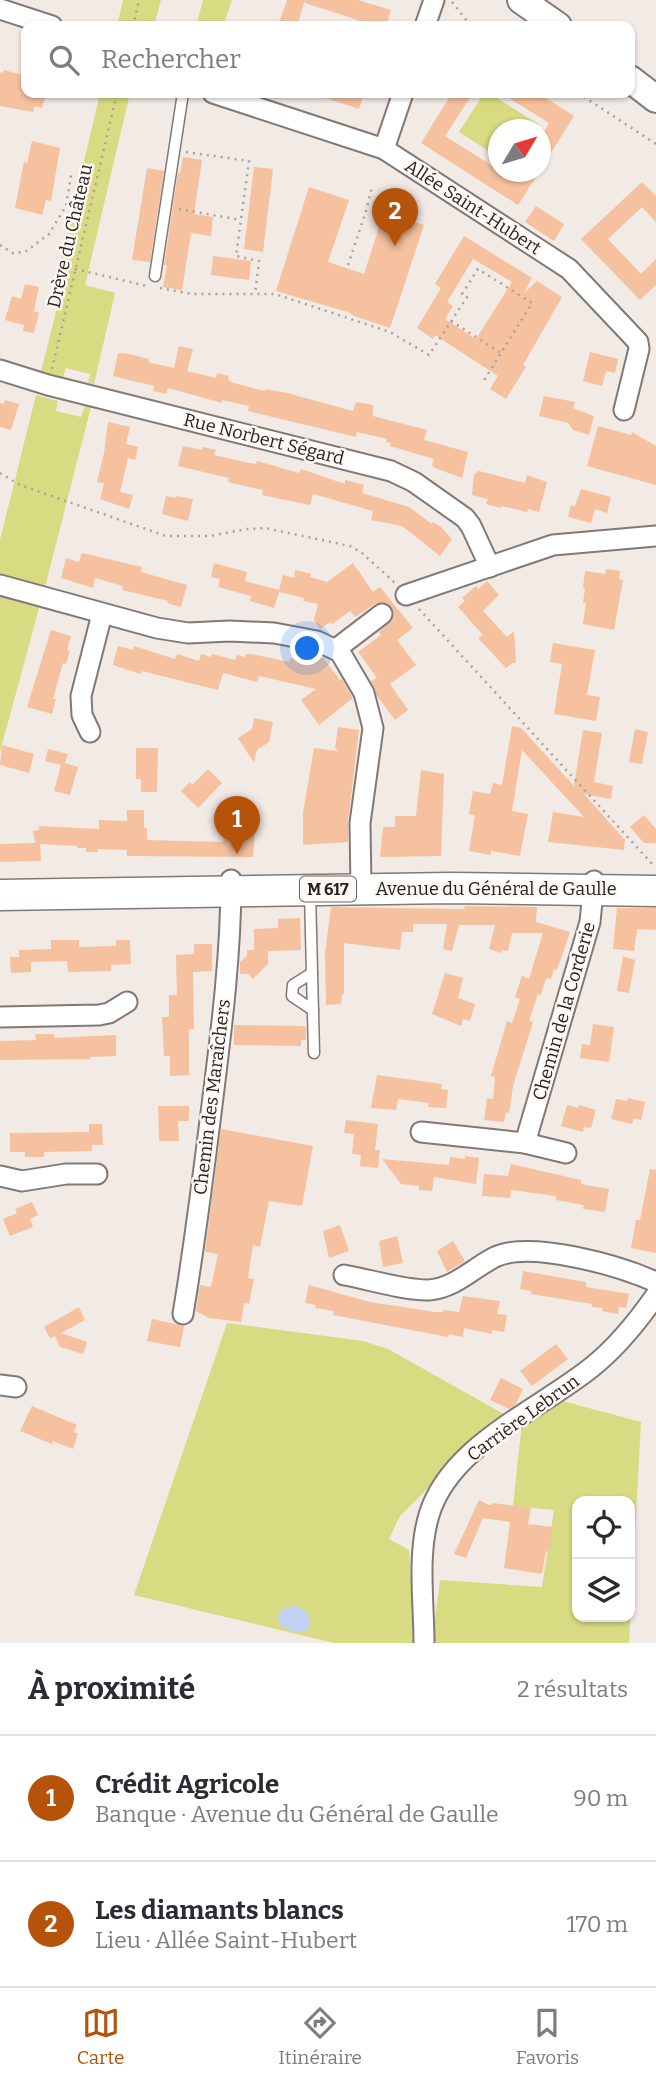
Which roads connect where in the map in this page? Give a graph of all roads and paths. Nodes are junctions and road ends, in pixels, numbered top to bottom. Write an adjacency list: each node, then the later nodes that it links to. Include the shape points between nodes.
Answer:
1 (139, 0): 7 (path)
2 (434, 0): 8 (street)
3 (450, 0): 9 (path)
4 (521, 0): 10 (main road)
5 (0, 9): 6 (street)
6 (37, 21)
7 (134, 21)
8 (427, 21)
9 (468, 21)
10 (551, 21)
11 (635, 83): 17 (main road)
12 (116, 98): 27 (path, Drève du Château)
13 (182, 98): 20 (lane)
14 (228, 98): 19 (street, Allée Saint-Hubert)
15 (401, 98): 19 (street)
16 (586, 98): 18 (path)
17 (656, 99)
18 (656, 144)
19 (384, 149): 35 (street, Allée Saint-Hubert, via 569,269 631,333 639,349)
20 (174, 151): 23 (lane); 24 (path, via 250,161)
21 (71, 175): 25 (path, via 66,205 49,234 25,252 13,253)
22 (372, 187): 26 (path)
23 (166, 207): 24 (path); 28 (lane)
24 (241, 220): 29 (path, via 236,256 260,261)
25 (0, 245)
26 (348, 265)
27 (75, 269): 29 (path, via 192,294); 34 (path, Drève du Château)
28 (155, 276)
29 (255, 294): 30 (path, via 275,294 390,332 429,355)
30 (452, 321): 31 (path); 31 (path, via 478,269 531,303)
31 (501, 353): 33 (path)
32 (0, 370): 34 (street, Rue Norbert Ségard)
33 (483, 382)
34 (48, 384): 37 (street, Rue Norbert Ségard, via 399,474 465,518)
35 (624, 410)
36 (656, 536): 37 (street, via 553,545)
37 (490, 567): 39 (street)
38 (0, 585): 40 (street)
39 (406, 595)
40 (102, 614): 42 (street, via 180,632 288,634); 43 (street, via 81,696 82,715)
41 (382, 614): 42 (street)
42 (335, 649): 46 (street, via 359,682 372,719 360,833)
43 (90, 732)
44 (656, 878): 47 (main road, Avenue du Général de Gaulle / M 617)
45 (0, 883): 48 (main road, Avenue du Général de Gaulle / M 617)
46 (360, 883): 47 (main road, Avenue du Général de Gaulle / M 617); 49 (main road, Avenue du Général de Gaulle / M 617)
47 (594, 883): 50 (main road, Avenue du Général de Gaulle / M 617); 58 (street, Chemin de la Corderie, via 590,922)
48 (231, 884): 49 (main road, Avenue du Général de Gaulle / M 617); 51 (main road, Avenue du Général de Gaulle / M 617); 65 (street, Chemin des Maraîchers, via 226,978)
49 (310, 884): 52 (lane)
50 (656, 891)
51 (0, 895)
52 (312, 972): 54 (lane); 54 (lane, via 293,985 292,996)
53 (127, 1002): 55 (street, via 99,1015)
54 (313, 1010): 56 (lane)
55 (0, 1017)
56 (314, 1053)
57 (421, 1132): 58 (street)
58 (524, 1143): 59 (street)
59 (566, 1153)
60 (97, 1174): 61 (street, via 22,1181)
61 (0, 1176)
62 (344, 1275): 63 (street, via 427,1290 447,1285 496,1257 523,1250 618,1266)
63 (656, 1282)
64 (656, 1295): 66 (street, Carrière Lebrun, via 602,1358 478,1447 439,1493 423,1546)
65 (183, 1314)
66 (424, 1643)

